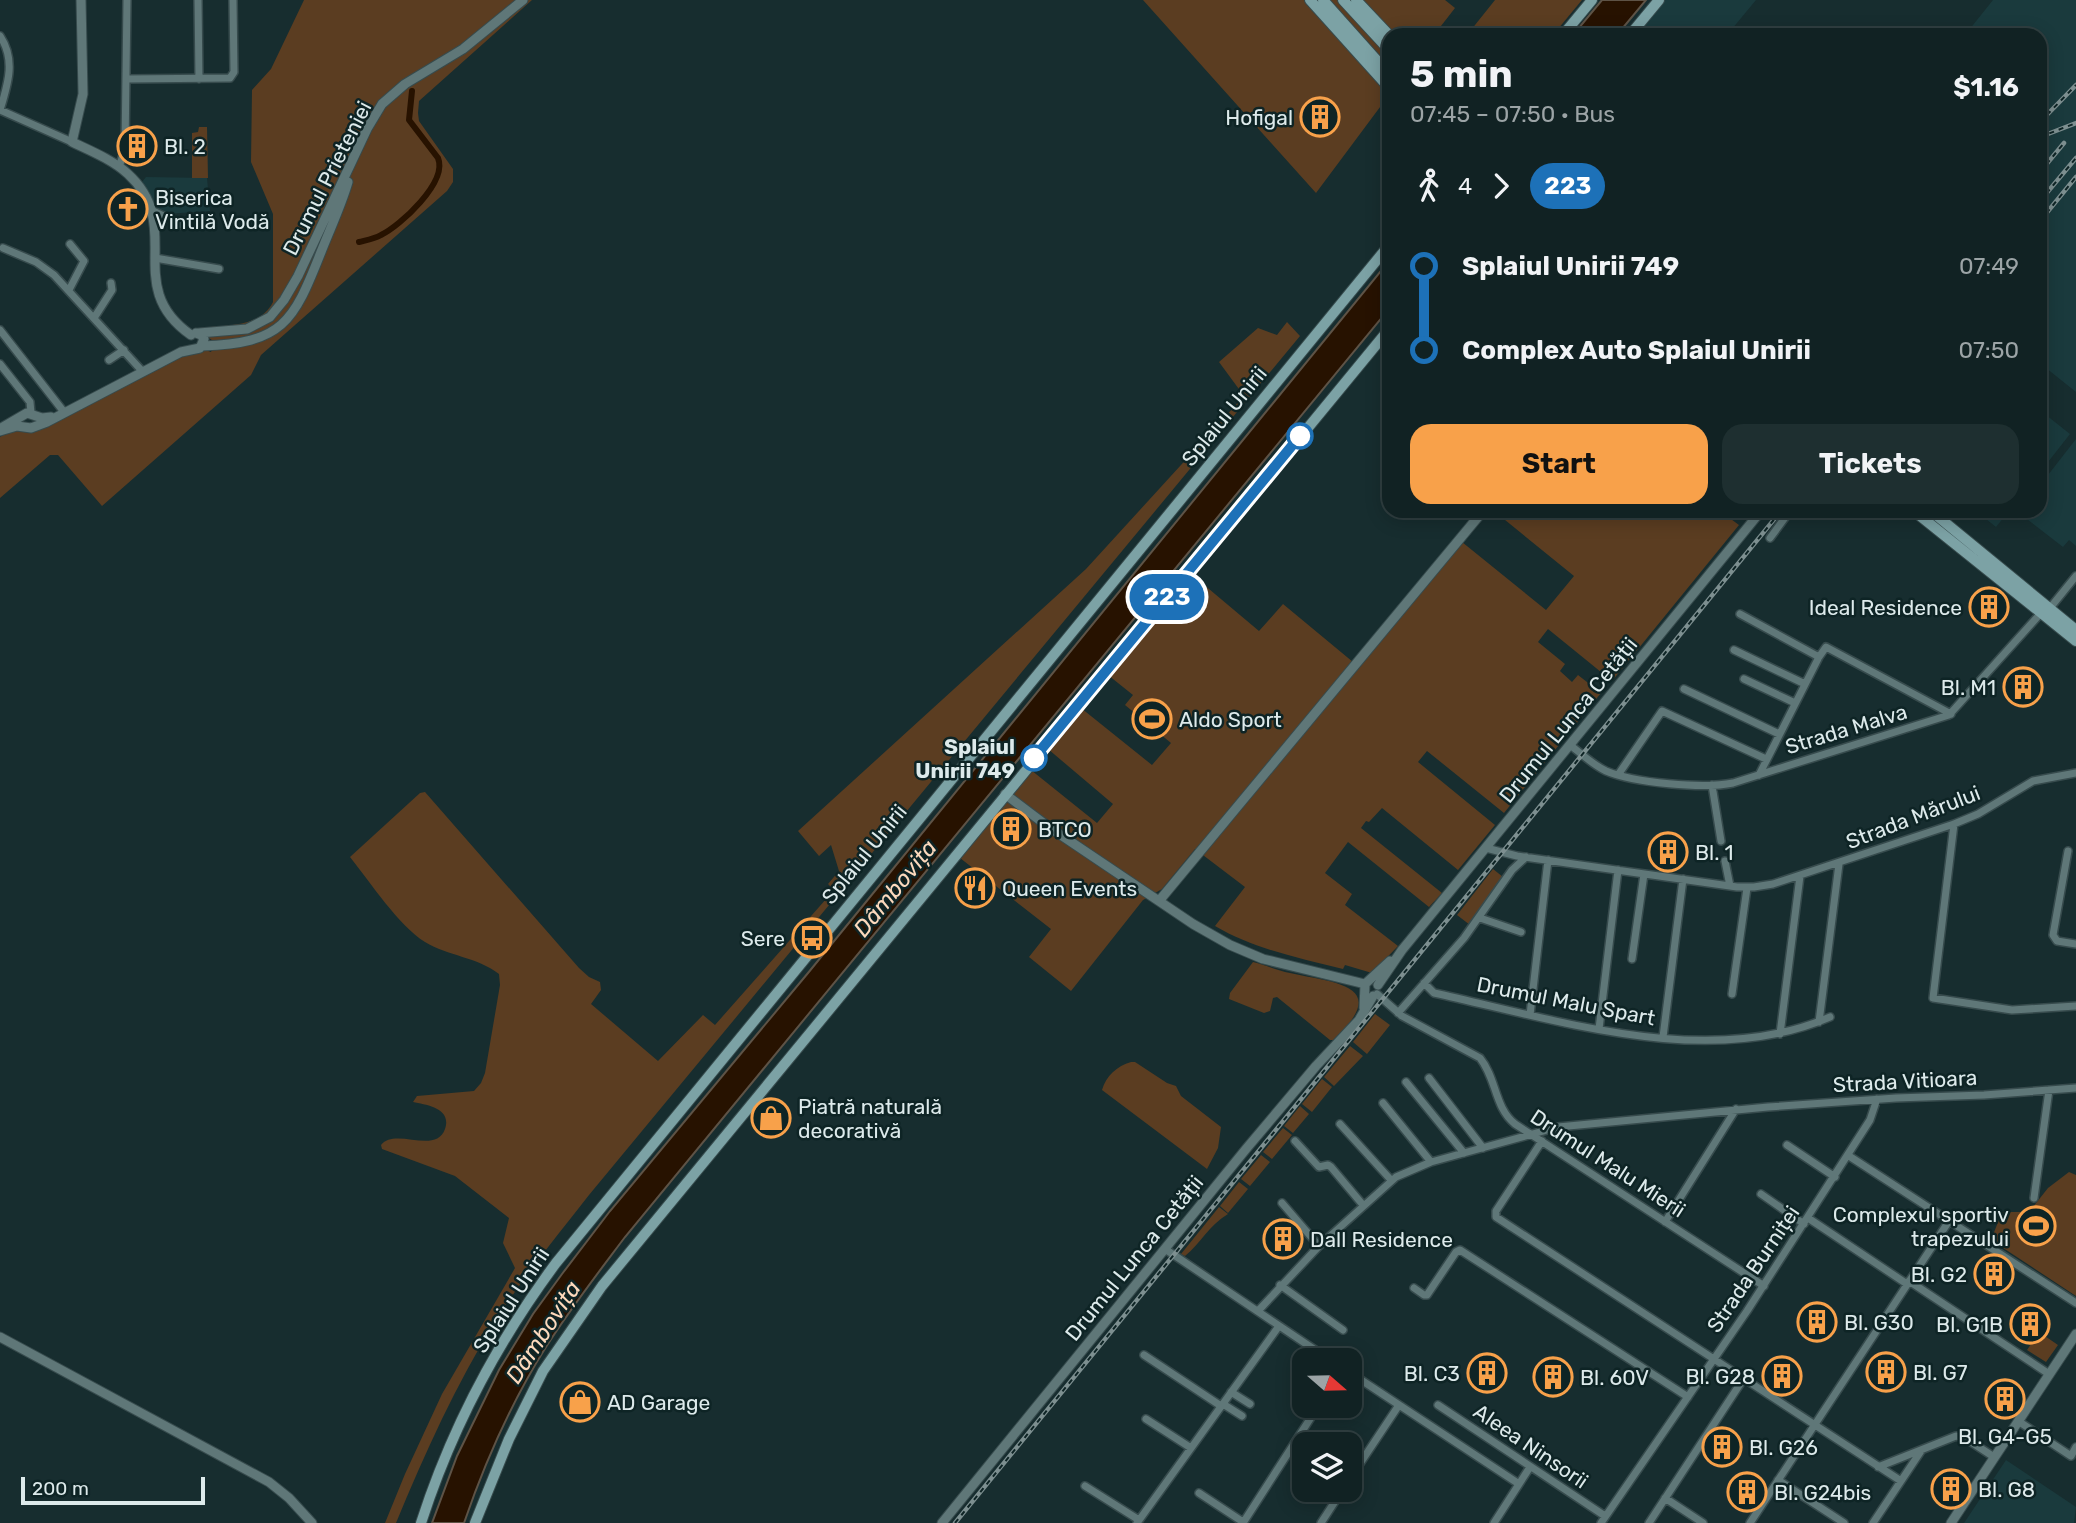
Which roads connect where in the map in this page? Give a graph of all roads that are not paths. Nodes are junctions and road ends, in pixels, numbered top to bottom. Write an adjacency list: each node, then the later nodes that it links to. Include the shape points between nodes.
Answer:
1 (80, 0): 22 (street, via 83,94)
2 (127, 0): 18 (street)
3 (198, 0): 19 (street)
4 (233, 0): 19 (street, via 234,72 230,78)
5 (523, 0): 23 (street, Drumul Prieteniei, via 463,49 392,93 374,116)
6 (1310, 0): 20 (main road)
7 (1323, 0): 17 (main road)
8 (1343, 0): 16 (main road)
9 (1356, 0): 12 (main road)
10 (1592, 0): 13 (main road)
11 (1658, 0): 14 (main road)
12 (1382, 28)
13 (1569, 28)
14 (1636, 28)
15 (0, 36): 21 (street, via 8,50 10,69)
16 (1382, 42)
17 (1382, 66)
18 (126, 79): 19 (street); 24 (street, via 125,149)
19 (199, 79)
20 (1382, 80)
21 (0, 110): 22 (street)
22 (72, 142): 24 (street)
23 (355, 156): 37 (street, Drumul Prieteniei, via 275,312 262,324); 37 (street, via 343,198 295,311 259,338 216,346)
24 (119, 167): 25 (street, via 138,184)
25 (153, 211): 26 (street); 30 (street)
26 (184, 226)
27 (71, 244): 33 (street, via 84,261)
28 (3, 248): 33 (street, via 36,262)
29 (1382, 254): 177 (main road, Splaiul Unirii, via 556,1263 489,1368 443,1464)
30 (155, 258): 31 (street); 37 (street, via 161,303)
31 (219, 269)
32 (111, 283): 34 (street, via 112,290)
33 (69, 290): 34 (street)
34 (94, 318): 38 (street)
35 (0, 330): 43 (street)
36 (1382, 338): 73 (main road)
37 (195, 340): 41 (street)
38 (124, 350): 39 (street); 41 (street)
39 (109, 360)
40 (0, 364): 42 (street)
41 (144, 372): 43 (street)
42 (4, 375): 44 (street, via 30,402)
43 (62, 413): 44 (street, via 48,418); 46 (street)
44 (31, 414): 45 (street, via 22,420); 46 (street); 47 (street)
45 (24, 426): 46 (street); 47 (street)
46 (35, 426)
47 (0, 430)
48 (1477, 518): 88 (street)
49 (1755, 518): 67 (street, Drumul Lunca Cetății)
50 (1785, 518): 53 (street)
51 (1923, 518): 55 (main road)
52 (1939, 518): 55 (main road)
53 (1770, 538)
54 (2076, 576): 55 (street)
55 (2045, 611): 57 (main road); 58 (main road); 65 (street)
56 (1740, 614): 60 (street)
57 (2076, 630)
58 (2076, 641)
59 (1734, 650): 62 (street)
60 (1819, 657): 62 (street); 65 (street, via 1825,648 1831,648)
61 (1744, 680): 64 (street)
62 (1805, 684): 64 (street)
63 (1684, 689): 66 (street)
64 (1795, 703): 66 (street)
65 (1951, 714): 71 (street, Strada Malva)
66 (1779, 734): 68 (street)
67 (1570, 745): 70 (street, Strada Malva); 76 (street, Drumul Lunca Cetății)
68 (1766, 759): 70 (street, via 1662,710); 71 (street)
69 (2076, 773): 74 (street, Strada Mărului, via 2033,781)
70 (1618, 775): 72 (street, Strada Malva)
71 (1759, 775): 72 (street, Strada Malva)
72 (1712, 785): 75 (street)
73 (1005, 794): 88 (street); 178 (main road, via 596,1293 543,1371)
74 (1954, 824): 81 (street, Strada Mărului); 96 (street, via 1933,999 2012,1010)
75 (1721, 841)
76 (1486, 848): 78 (street, Strada Mărului); 94 (street, Drumul Lunca Cetății)
77 (2068, 850): 91 (street, via 2053,935 2057,941)
78 (1526, 857): 79 (street, Strada Mărului); 89 (street)
79 (1548, 860): 82 (street, Strada Mărului); 98 (street)
80 (1725, 861): 86 (street)
81 (1839, 864): 84 (street, Strada Mărului); 100 (street, Strada Mărului)
82 (1618, 870): 83 (street, Strada Mărului); 101 (street)
83 (1644, 874): 85 (street, Strada Mărului); 92 (street)
84 (1800, 876): 87 (street, Strada Mărului); 102 (street)
85 (1683, 879): 86 (street, Strada Mărului); 103 (street)
86 (1730, 886): 87 (street, Strada Mărului)
87 (1747, 888): 95 (street)
88 (1159, 901): 94 (street, via 1250,955)
89 (1480, 918): 90 (street); 93 (street)
90 (1521, 932)
91 (2076, 944)
92 (1632, 959)
93 (1424, 983): 97 (street); 98 (street, Drumul Malu Spart, via 1434,993)
94 (1370, 989): 97 (street, Drumul Malu Mierii); 130 (street, Drumul Lunca Cetății, via 1359,1020 1293,1092)
95 (1732, 994)
96 (2076, 1006)
97 (1398, 1013): 112 (street, Drumul Malu Mierii, via 1480,1058 1502,1111)
98 (1530, 1015): 101 (street, Drumul Malu Spart)
99 (1829, 1017): 100 (street, Drumul Malu Spart)
100 (1819, 1022): 102 (street, Drumul Malu Spart)
101 (1599, 1029): 103 (street, Drumul Malu Spart)
102 (1780, 1034): 103 (street, Drumul Malu Spart, via 1722,1041)
103 (1663, 1037)
104 (1429, 1078): 116 (street)
105 (1406, 1082): 117 (street)
106 (2076, 1088): 107 (street, Strada Vitioara)
107 (2049, 1090): 108 (street, Strada Vitioara); 123 (street)
108 (1877, 1099): 110 (street, Strada Vitioara); 118 (street, Strada Burniței, via 1871,1120)
109 (1383, 1103): 119 (street)
110 (1735, 1109): 112 (street, Strada Vitioara, via 1580,1123); 128 (street)
111 (1340, 1124): 121 (street)
112 (1531, 1135): 114 (street, Drumul Malu Mierii); 116 (street, Strada Vitioara)
113 (1296, 1141): 125 (street, via 1319,1167 1329,1166)
114 (1542, 1141): 128 (street, Drumul Malu Mierii); 144 (street, via 1496,1217)
115 (1787, 1145): 120 (street)
116 (1483, 1148): 117 (street, Strada Vitioara)
117 (1464, 1153): 119 (street, Strada Vitioara)
118 (1849, 1156): 120 (street, Strada Burniței); 127 (street)
119 (1431, 1162): 121 (street, Strada Vitioara)
120 (1835, 1177): 126 (street, Strada Burniței)
121 (1391, 1180): 125 (street, Strada Vitioara)
122 (1761, 1194): 126 (street)
123 (2034, 1198)
124 (1282, 1203): 129 (street)
125 (1363, 1205): 129 (street, Strada Vitioara)
126 (1806, 1221): 131 (street); 133 (street, Strada Burniței)
127 (1949, 1221): 131 (street); 135 (street)
128 (1665, 1222): 133 (street, Drumul Malu Mierii)
129 (1319, 1246): 132 (street, Strada Vitioara)
130 (1165, 1248): 136 (street); 179 (street, Drumul Lunca Cetății)
131 (1908, 1282): 145 (street); 158 (street)
132 (1280, 1285): 136 (street, Strada Vitioara); 138 (street)
133 (1764, 1286): 144 (street, Strada Burniței)
134 (1414, 1288): 149 (street, via 1427,1295 1460,1251)
135 (2076, 1304)
136 (1258, 1311): 137 (street)
137 (1279, 1326): 142 (street); 148 (street)
138 (1343, 1330)
139 (2076, 1334): 141 (street)
140 (0, 1338): 176 (street, via 269,1482)
141 (2073, 1347): 145 (street)
142 (1312, 1348)
143 (1143, 1355): 151 (street)
144 (1714, 1359): 146 (street); 149 (street, Strada Burniței)
145 (2049, 1374): 157 (street)
146 (1744, 1378): 158 (street); 171 (street)
147 (1362, 1381): 152 (street)
148 (1231, 1392): 150 (street); 151 (street)
149 (1688, 1397): 173 (street, Strada Burniței)
150 (1250, 1404)
151 (1222, 1405): 154 (street); 160 (street)
152 (1399, 1405): 163 (street); 168 (street)
153 (1438, 1405): 164 (street, Aleea Ninsorii)
154 (1242, 1416)
155 (1311, 1418): 175 (street)
156 (1146, 1419): 160 (street)
157 (2018, 1421): 159 (street, via 2071,1456); 162 (street)
158 (1814, 1424): 165 (street); 166 (street)
159 (2076, 1447)
160 (1191, 1448): 174 (street)
161 (1923, 1449): 162 (street, via 1956,1436); 165 (street); 167 (street)
162 (1994, 1457): 187 (street)
163 (1362, 1460)
164 (1530, 1467): 168 (street); 173 (street, Aleea Ninsorii)
165 (1878, 1467): 167 (street)
166 (1778, 1480): 184 (street); 185 (street)
167 (1901, 1481): 186 (street)
168 (1519, 1484): 181 (street)
169 (1085, 1486): 174 (street)
170 (1199, 1493): 175 (street)
171 (1665, 1498): 182 (street); 183 (street)
172 (1335, 1502): 180 (street)
173 (1603, 1520)
174 (1138, 1522)
175 (1243, 1522)
176 (312, 1523)
177 (421, 1523)
178 (475, 1523)
179 (942, 1523)
180 (1321, 1523)
181 (1494, 1523)
182 (1649, 1523)
183 (1703, 1523)
184 (1750, 1523)
185 (1844, 1523)
186 (1873, 1523)
187 (1951, 1523)

